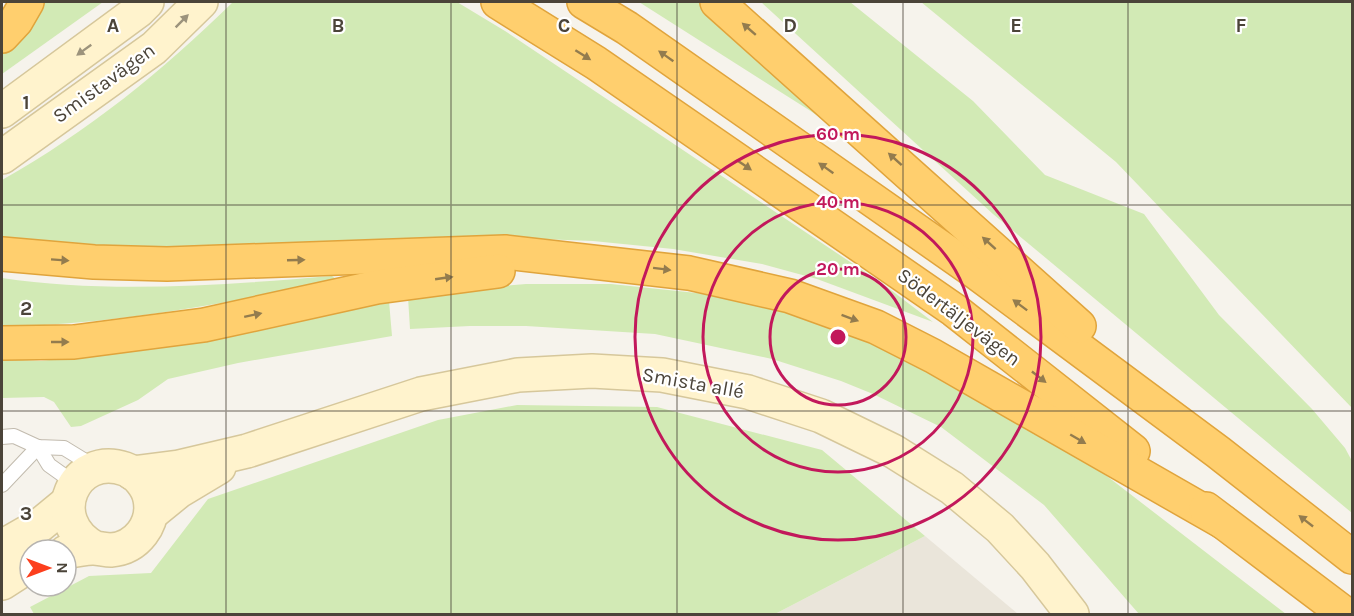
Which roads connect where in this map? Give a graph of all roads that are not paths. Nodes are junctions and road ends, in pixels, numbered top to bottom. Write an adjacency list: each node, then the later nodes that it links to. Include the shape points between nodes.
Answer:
1 (27, 2): 7 (highway)
2 (147, 2): 8 (street, Smistavägen, one-way to 8)
3 (201, 2): 9 (street, Smistavägen, one-way to 3, via 154,48)
4 (498, 2): 21 (highway, Södertäljevägen, one-way to 21, via 596,63 954,310)
5 (584, 2): 16 (highway, one-way to 5, via 977,273 627,28)
6 (717, 2): 16 (highway, one-way to 6)
7 (2, 36)
8 (2, 111)
9 (2, 157)
10 (2, 254): 11 (highway, one-way to 11, via 167,264 505,252)
11 (604, 262): 12 (highway, one-way to 11, via 74,342 204,326 377,287 502,270); 21 (highway, one-way to 21, via 689,273 789,296 876,327)
12 (2, 343)
13 (2, 437): 14 (lane, via 14,436)
14 (38, 447): 18 (lane); 19 (lane, via 49,465); 19 (lane, via 64,448)
15 (247, 452): 17 (street, Smista allé); 20 (street, Smista allé, via 179,491); 27 (street, Smista allé, via 421,394 518,375 592,371 684,379 748,392 821,416 893,450 952,488 1000,528)
16 (1218, 452): 24 (highway, one-way to 16)
17 (132, 473): 19 (street, Smista allé, via 111,466); 20 (street, via 150,496)
18 (2, 485)
19 (79, 486): 22 (street, via 40,525); 23 (street, Smista allé, via 68,517 74,532 85,543)
20 (152, 513): 23 (street, Smista allé, via 146,529 123,548)
21 (1223, 522): 28 (highway, Södertäljevägen)
22 (2, 548)
23 (80, 550)
24 (1353, 557)
25 (18, 573): 26 (street)
26 (2, 583)
27 (1072, 615)
28 (1345, 615)

